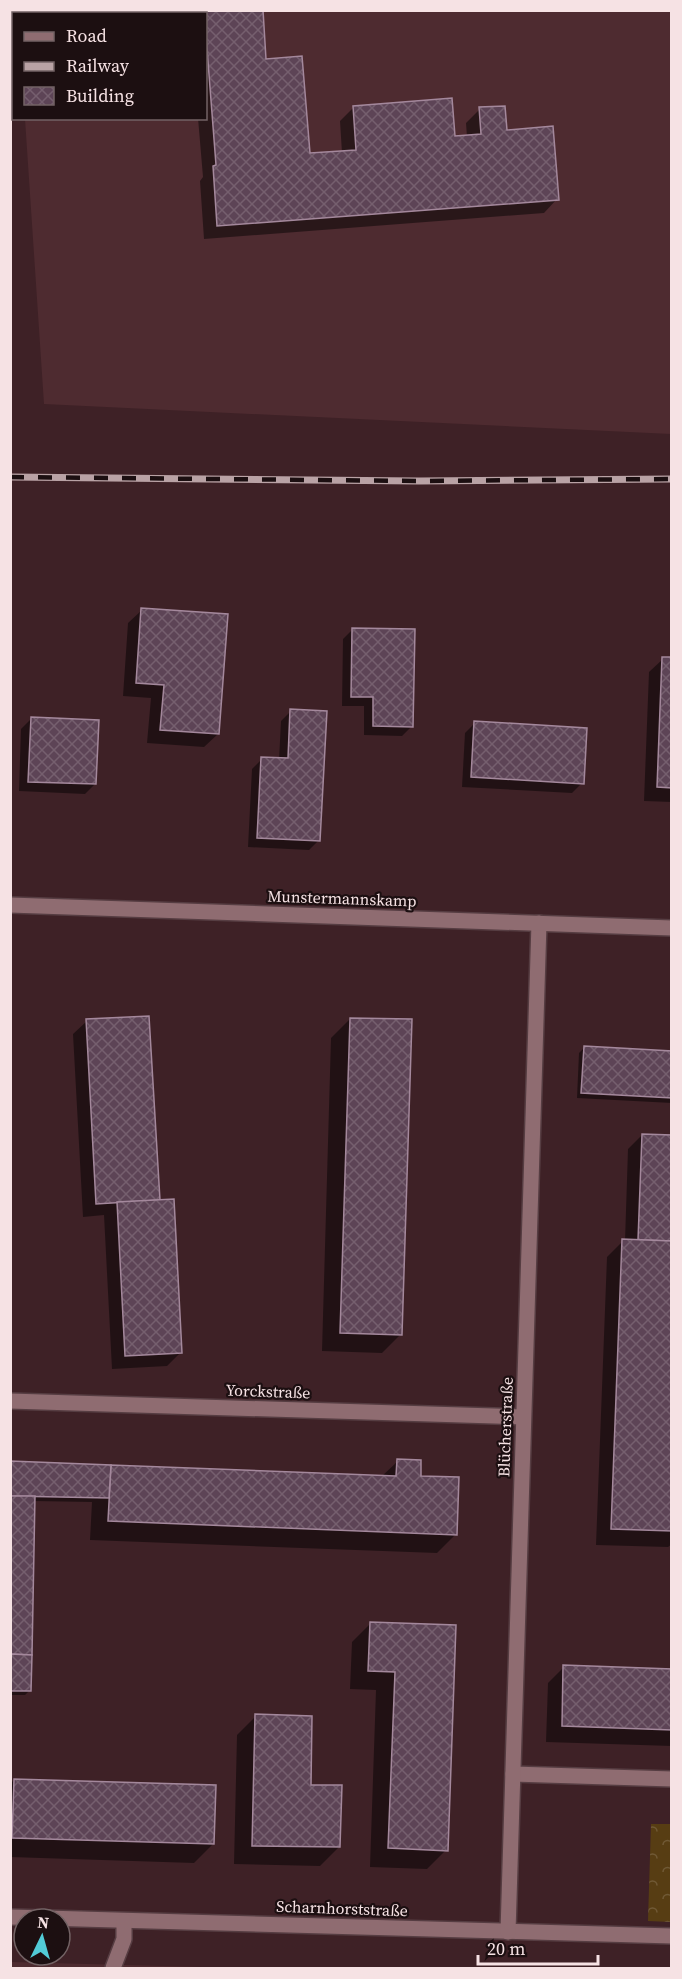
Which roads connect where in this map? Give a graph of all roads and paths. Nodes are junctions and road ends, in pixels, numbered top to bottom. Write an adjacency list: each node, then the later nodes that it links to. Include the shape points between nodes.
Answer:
1 (10, 905): 2 (street, Munstermannskamp)
2 (539, 923): 3 (street, Munstermannskamp); 5 (street, Blücherstraße)
3 (672, 928)
4 (10, 1401): 5 (street, Yorckstraße)
5 (523, 1418): 6 (street, Blücherstraße)
6 (513, 1774): 7 (street); 10 (street, Blücherstraße)
7 (672, 1779)
8 (10, 1917): 9 (street, Scharnhorststraße)
9 (124, 1921): 10 (street, Scharnhorststraße); 12 (street, via 124,1939)
10 (508, 1932): 11 (street, Scharnhorststraße)
11 (672, 1936)
12 (113, 1968)

